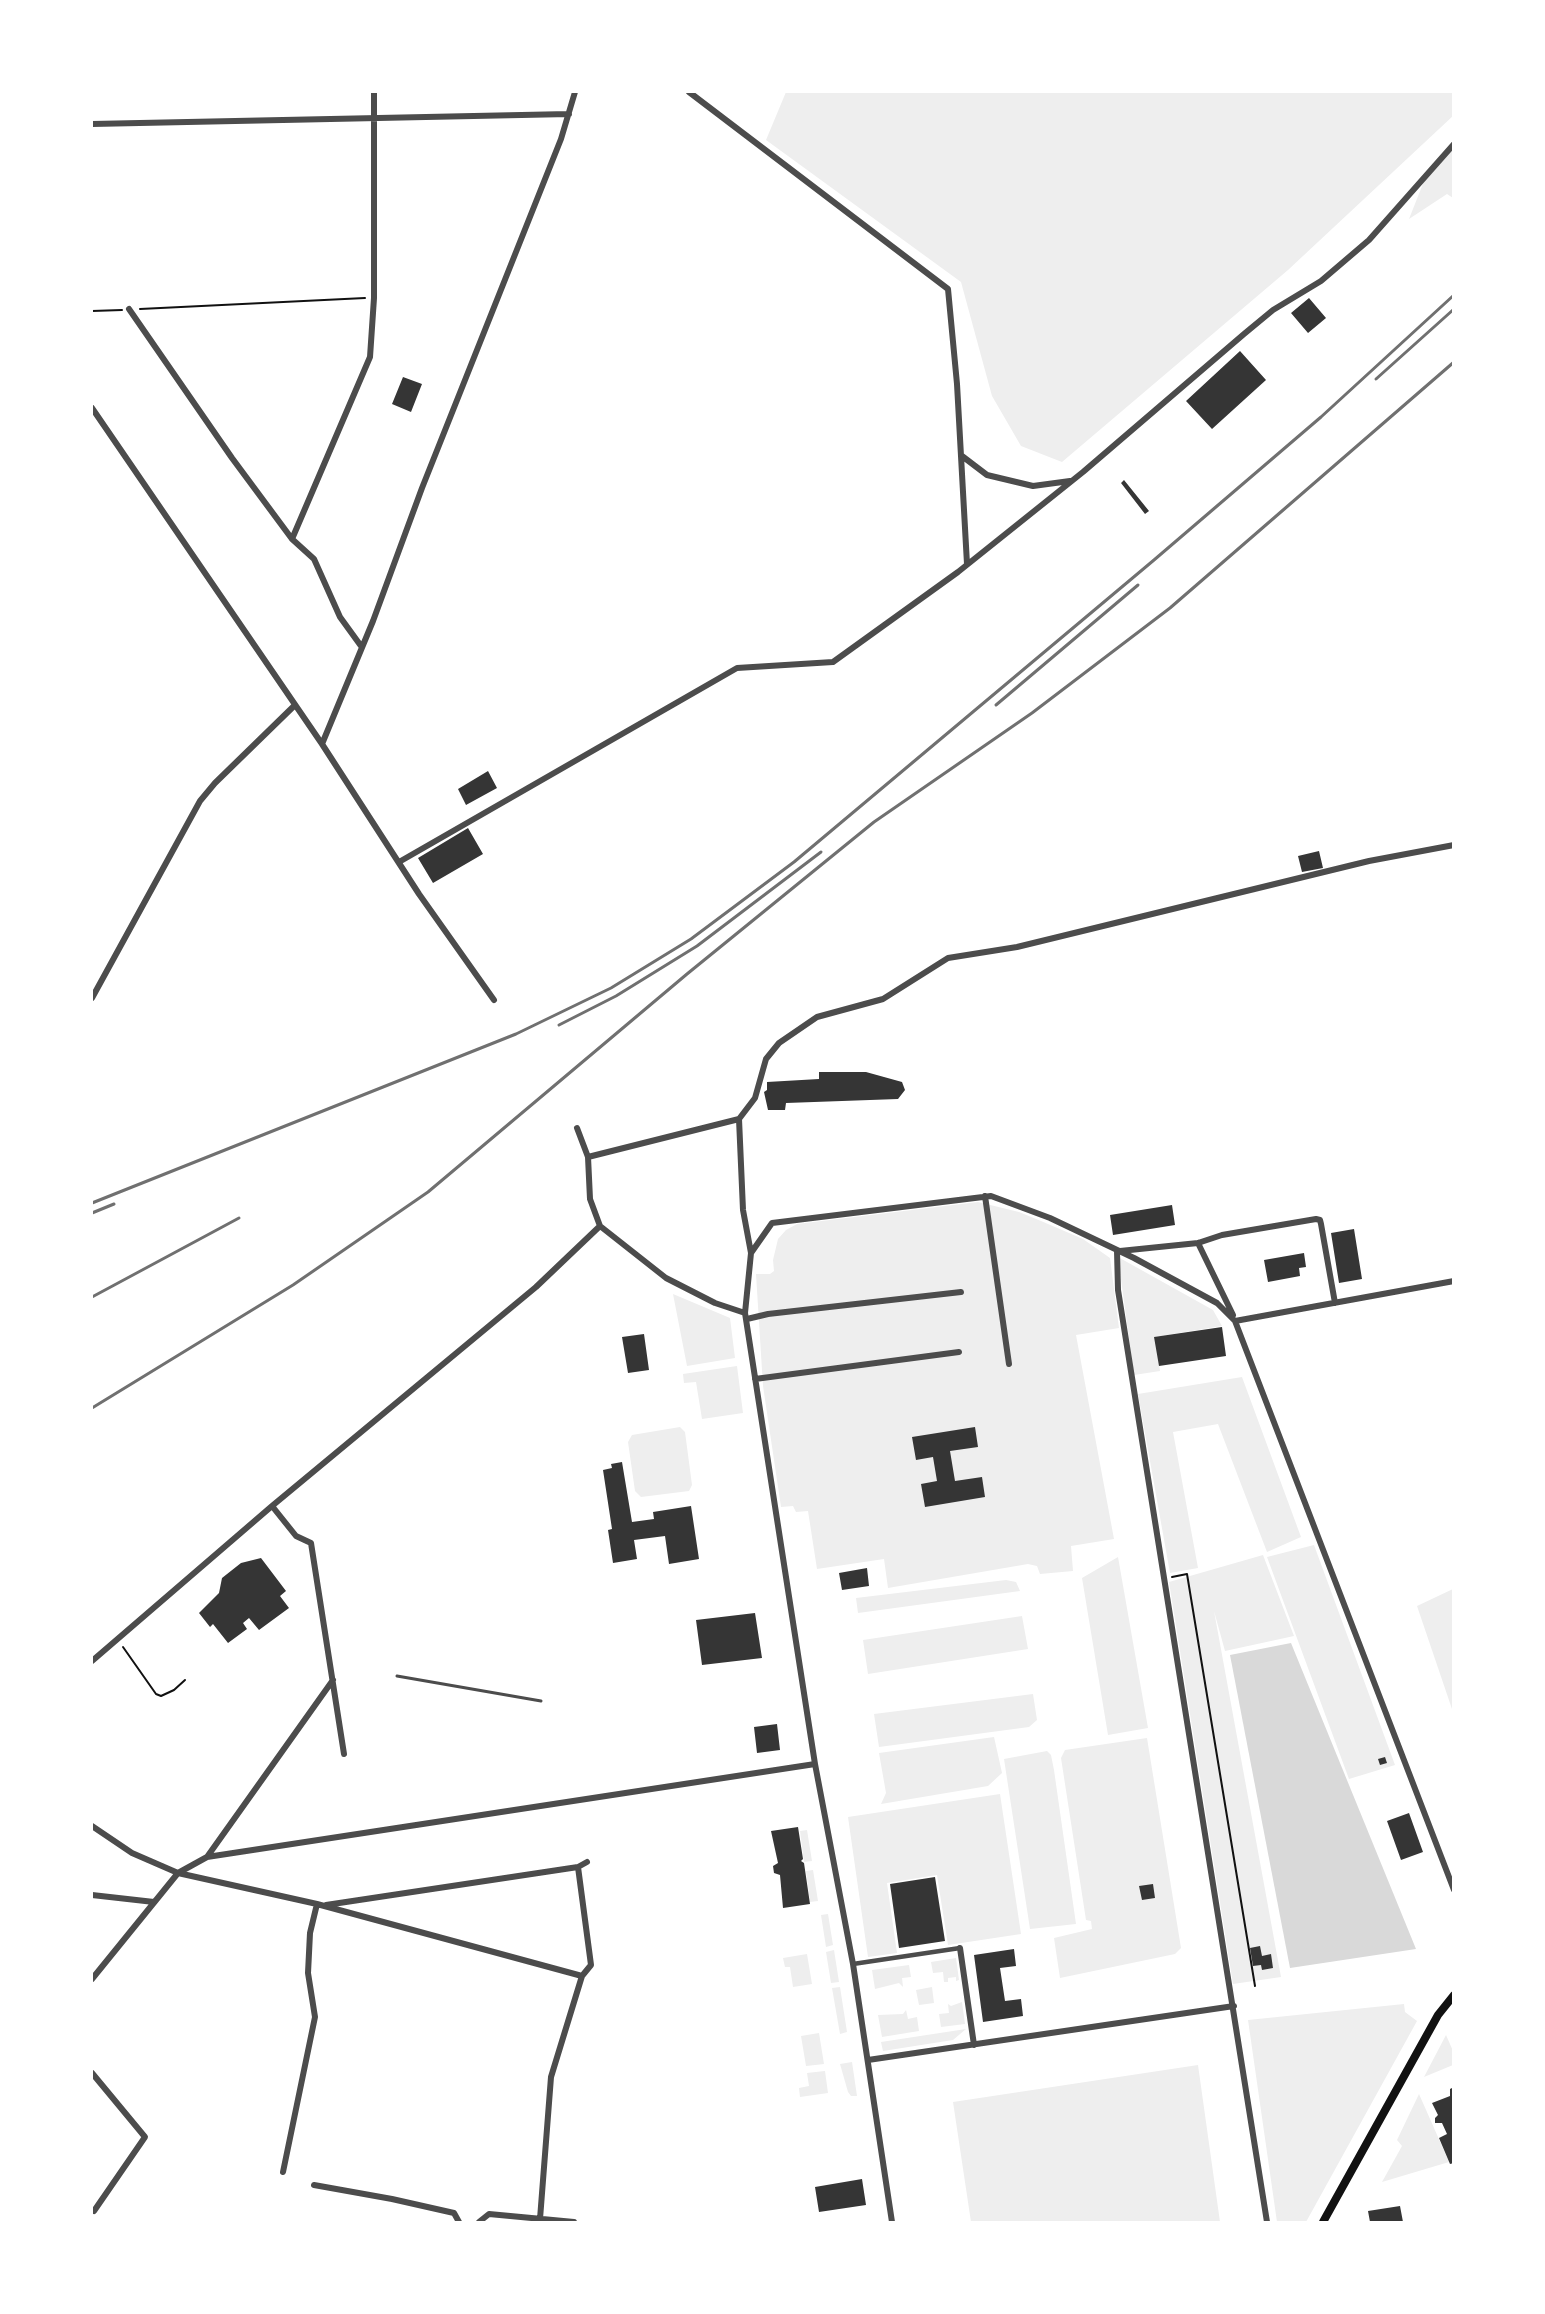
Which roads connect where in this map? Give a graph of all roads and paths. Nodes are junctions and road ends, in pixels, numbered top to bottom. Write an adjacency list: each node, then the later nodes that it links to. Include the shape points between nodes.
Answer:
1 (374, 92): 5 (street)
2 (575, 92): 4 (street)
3 (689, 92): 12 (street, via 948,289)
4 (569, 114): 5 (street); 16 (street)
5 (375, 116): 6 (street); 8 (street)
6 (92, 124)
7 (1454, 144): 13 (street, via 1369,240 1321,280 1273,310)
8 (374, 298): 9 (path); 14 (street, via 370,357)
9 (129, 309): 10 (path); 14 (street)
10 (92, 311)
11 (92, 408): 17 (street)
12 (962, 456): 13 (street, via 987,475 1034,486); 15 (street)
13 (1074, 480): 15 (street)
14 (292, 538): 16 (street, via 314,559 340,618)
15 (967, 564): 20 (street, via 833,662 737,668)
16 (362, 646): 18 (street)
17 (296, 705): 18 (street); 21 (street, via 200,801)
18 (322, 744): 20 (street)
19 (1454, 845): 23 (street, via 1369,861 1017,947 948,958 883,999 817,1017 779,1043 766,1059 755,1098)
20 (399, 862): 22 (street)
21 (92, 998)
22 (494, 1000)
23 (739, 1119): 25 (street); 30 (street, via 743,1210)
24 (577, 1128): 25 (street)
25 (588, 1156): 27 (street, via 590,1199)
26 (985, 1196): 29 (street, via 1050,1218); 30 (street, via 772,1223); 37 (street)
27 (600, 1226): 34 (street, via 666,1278); 39 (street, via 536,1287)
28 (1198, 1243): 29 (street); 33 (street, via 1222,1235 1320,1220); 35 (street)
29 (1117, 1251): 35 (street, via 1217,1303); 40 (street, via 1118,1290)
30 (751, 1253): 34 (street)
31 (1454, 1281): 33 (street)
32 (962, 1292): 34 (street)
33 (1335, 1303): 35 (street)
34 (746, 1316): 38 (street)
35 (1235, 1321): 54 (street)
36 (959, 1352): 38 (street)
37 (1010, 1364)
38 (755, 1379): 48 (street)
39 (272, 1506): 41 (street); 45 (street, via 296,1536 311,1543)
40 (1165, 1579): 62 (path, via 1187,1574); 64 (street)
41 (118, 1640): 42 (street); 44 (path, via 156,1694 161,1696 174,1690)
42 (92, 1661)
43 (397, 1676): 46 (lane)
44 (185, 1680)
45 (333, 1680): 47 (street); 50 (street)
46 (541, 1701)
47 (344, 1754)
48 (815, 1764): 50 (street); 59 (street)
49 (92, 1826): 53 (street, via 132,1853)
50 (207, 1857): 53 (street)
51 (587, 1862): 52 (street)
52 (578, 1867): 57 (street); 60 (street, via 592,1955 591,1965)
53 (178, 1873): 56 (street); 57 (street)
54 (1454, 1890)
55 (92, 1895): 56 (street)
56 (154, 1902): 61 (street)
57 (320, 1905): 60 (street); 68 (street, via 310,1933 308,1972 315,2017)
58 (960, 1948): 59 (street); 65 (street)
59 (853, 1964): 66 (street)
60 (582, 1976): 71 (street, via 551,2077)
61 (92, 1979)
62 (1255, 1986)
63 (1454, 1995): 72 (main road, via 1438,2015)
64 (1234, 2006): 65 (street); 77 (street)
65 (974, 2045): 66 (street)
66 (868, 2060): 76 (street)
67 (92, 2073): 70 (street, via 145,2137)
68 (283, 2172)
69 (314, 2186): 73 (street, via 454,2213)
70 (94, 2211)
71 (540, 2219): 74 (street, via 489,2214); 75 (street)
72 (1326, 2221)
73 (459, 2223)
74 (479, 2223)
75 (574, 2223)
76 (892, 2223)
77 (1267, 2223)

